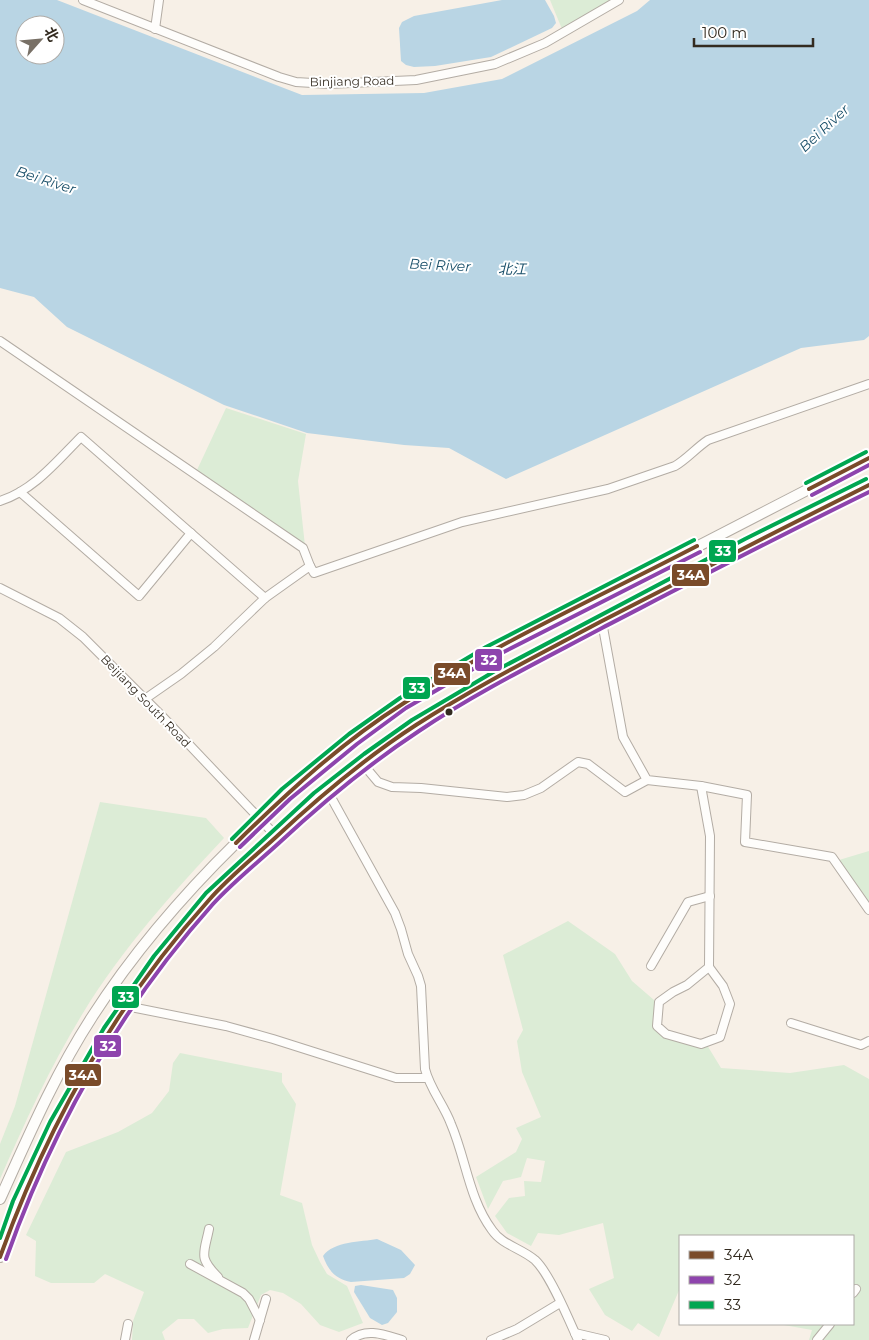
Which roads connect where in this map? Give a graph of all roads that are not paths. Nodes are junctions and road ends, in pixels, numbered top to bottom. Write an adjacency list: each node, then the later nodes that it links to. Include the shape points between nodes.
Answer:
1 (83, 0): 4 (street, Binjiang Road)
2 (159, 0): 4 (street)
3 (619, 0): 4 (street, Binjiang Road, via 546,43 495,64 416,80 329,84 296,82)
4 (155, 29)
5 (0, 340): 12 (street, via 303,548)
6 (869, 384): 12 (street, via 708,440 675,466 608,489 462,522 314,572)
7 (869, 458): 21 (main road, via 454,672 402,703 353,739)
8 (869, 485): 15 (main road)
9 (20, 492): 10 (street); 11 (street, via 37,481 80,437); 11 (street, via 139,596)
10 (0, 501)
11 (191, 533): 14 (street)
12 (310, 566): 14 (street)
13 (0, 588): 16 (street, Beijiang South Road, via 59,618 83,637)
14 (265, 598): 16 (street, via 214,647)
15 (602, 622): 17 (main road, via 437,711); 18 (street, via 623,736)
16 (145, 699): 21 (street, Beijiang South Road)
17 (362, 763): 18 (street, via 378,782 392,787 507,797 541,788 578,762 588,764 626,792); 20 (main road)
18 (647, 780): 19 (street)
19 (701, 786): 23 (street, via 710,836); 24 (street, via 747,795 745,842 832,857)
20 (327, 790): 22 (main road); 30 (street, via 395,913 420,980)
21 (260, 819): 22 (street, Beijiang South Road); 31 (main road, via 181,899 110,990 69,1055 36,1118)
22 (276, 836): 27 (main road, via 210,898)
23 (710, 896): 25 (street, via 688,902); 26 (street)
24 (869, 910)
25 (650, 966)
26 (709, 967): 26 (street, via 659,1002 657,1026 666,1034 701,1044 720,1036 730,1004 723,986)
27 (126, 1006): 30 (street, via 226,1026 396,1078); 33 (main road, via 86,1068 55,1125 19,1204)
28 (791, 1023): 29 (street, via 861,1045)
29 (869, 1041)
30 (427, 1078): 37 (street, via 452,1125 487,1224 501,1240 540,1266)
31 (0, 1199)
32 (209, 1229): 35 (street, via 204,1260)
33 (0, 1257)
34 (190, 1264): 35 (street)
35 (224, 1283): 38 (street, via 250,1299)
36 (266, 1298): 38 (street)
37 (560, 1303): 41 (street); 46 (street, via 517,1329)
38 (260, 1320): 43 (street)
39 (128, 1324): 42 (street)
40 (829, 1325): 48 (street)
41 (576, 1336): 47 (street)
42 (125, 1340)
43 (254, 1340)
44 (351, 1340): 45 (street, via 370,1332)
45 (402, 1340)
46 (491, 1340)
47 (605, 1340)
48 (817, 1340)

